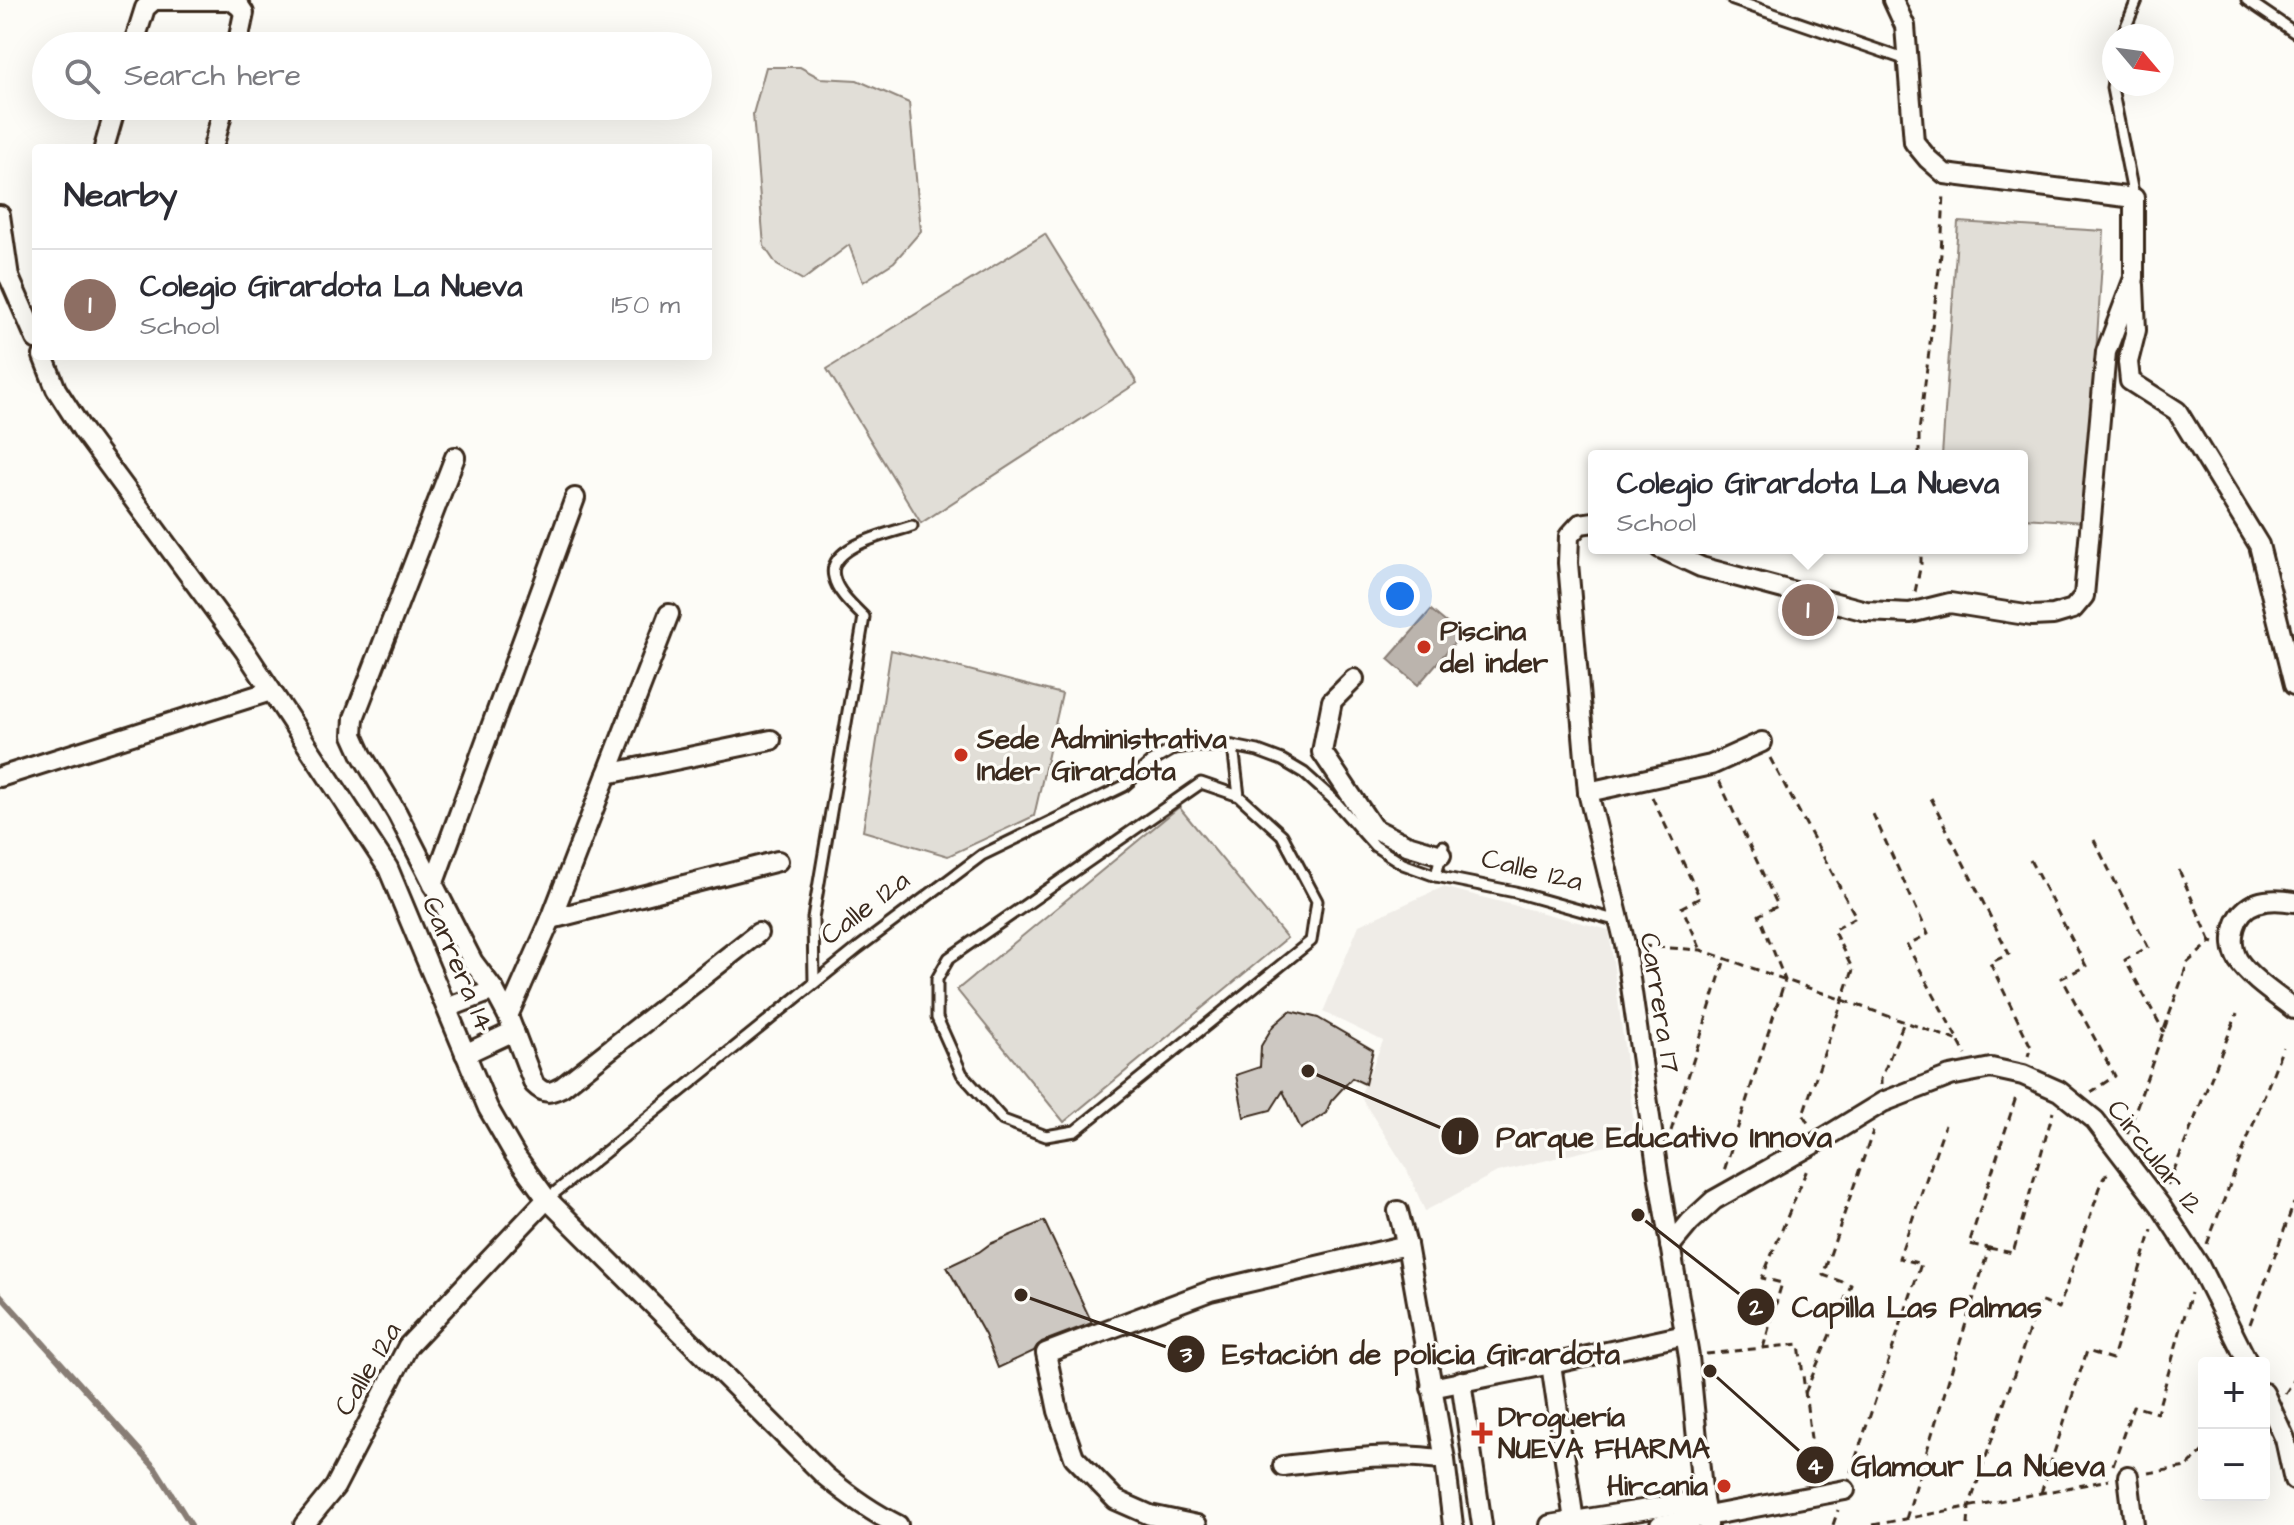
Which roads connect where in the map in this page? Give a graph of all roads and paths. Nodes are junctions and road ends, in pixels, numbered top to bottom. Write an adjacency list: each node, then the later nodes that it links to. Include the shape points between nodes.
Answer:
1 (1733, 0): 9 (lane)
2 (1893, 0): 9 (street, via 1905,26)
3 (2137, 0): 5 (lane)
4 (2247, 0): 8 (lane)
5 (2127, 24)
6 (137, 32): 7 (street, via 145,8 154,0 231,0 244,13)
7 (240, 32)
8 (2294, 32)
9 (1908, 61): 15 (street, via 1914,142)
10 (2114, 96): 16 (lane)
11 (112, 120): 13 (street)
12 (220, 120): 14 (street)
13 (105, 144)
14 (214, 144)
15 (1945, 174): 16 (street); 22 (path)
16 (2134, 198): 19 (street)
17 (0, 215): 18 (street)
18 (4, 272): 20 (street)
19 (2134, 278): 29 (street, via 2106,352 2084,596 2073,609 2053,615 1950,603); 32 (street, via 2136,330 2128,362 2130,381 2177,411 2259,545)
20 (30, 307)
21 (45, 360): 33 (street, Carrera 14, via 83,431)
22 (1919, 450)
23 (455, 457): 51 (street, via 354,718 353,735)
24 (575, 498): 51 (street)
25 (1588, 523): 41 (street, Carrera 17, via 1569,536)
26 (912, 526): 62 (lane, via 856,544 837,559 832,573 864,617 813,918)
27 (1673, 554): 29 (street, via 1701,567 1866,611)
28 (1921, 554): 29 (path)
29 (1910, 613)
30 (669, 614): 38 (street)
31 (1354, 679): 46 (street, via 1332,701 1322,752 1373,828 1407,845)
32 (2294, 685)
33 (271, 691): 39 (street); 65 (street, Carrera 14, via 388,868)
34 (771, 740): 38 (street)
35 (1762, 742): 37 (street); 64 (path, via 1856,917 1833,930 1853,970)
36 (1233, 746): 42 (lane); 50 (lane, Calle 12a, via 1282,760 1304,773 1375,846); 62 (lane, Calle 12a, via 1175,748 1124,786 982,855)
37 (1711, 765): 40 (street); 61 (path, via 1778,906 1759,915)
38 (607, 774): 53 (street)
39 (0, 777)
40 (1643, 779): 41 (street); 59 (path, via 1700,898 1682,907)
41 (1588, 792): 54 (street, Carrera 17)
42 (1239, 796): 42 (lane, via 1282,835 1317,901 1311,941 1075,1131 1046,1136 1003,1120 962,1074 937,1018 937,979 949,958 1201,783)
43 (1931, 798): 74 (path, via 2009,954 1990,963 2031,1047)
44 (1873, 814): 71 (path, via 1928,934 1907,945)
45 (2094, 840): 70 (path, via 2148,947 2125,960)
46 (1442, 850): 50 (lane)
47 (2030, 860): 77 (path, via 2086,966 2062,978 2115,1076)
48 (778, 861): 53 (street)
49 (2179, 870): 56 (path)
50 (1436, 876): 54 (lane, Calle 12a)
51 (433, 885): 63 (street, via 473,962)
52 (2294, 902): 58 (street, via 2256,903 2241,913)
53 (551, 919): 69 (street)
54 (1618, 921): 57 (street, Carrera 17)
55 (758, 933): 69 (street, via 550,1094 534,1084)
56 (2211, 942): 58 (path); 70 (path, via 2188,962)
57 (1625, 944): 59 (path); 88 (street, Carrera 17)
58 (2232, 947): 66 (street, via 2240,962)
59 (1701, 950): 60 (path)
60 (1725, 959): 61 (path); 79 (path)
61 (1785, 980): 64 (path); 83 (path)
62 (814, 983): 82 (lane, Calle 12a)
63 (494, 990): 65 (street); 69 (street)
64 (1843, 1000): 68 (path); 80 (path, via 1803,1114)
65 (447, 1008): 72 (street, Carrera 14)
66 (2294, 1009)
67 (2237, 1014): 85 (path)
68 (1904, 1022): 71 (path); 76 (path, via 1881,1079)
69 (511, 1024): 72 (street)
70 (2164, 1032): 81 (path)
71 (1959, 1041): 73 (path)
72 (465, 1054): 82 (street, Carrera 14, via 488,1108)
73 (1974, 1069): 74 (street, Circular 12); 76 (street, Circular 12)
74 (2023, 1075): 75 (street, Circular 12); 89 (path, via 1969,1244)
75 (2059, 1091): 77 (street, Circular 12); 89 (path, via 2013,1253)
76 (1883, 1102): 80 (street, Circular 12); 97 (path, via 1823,1275 1851,1285)
77 (2075, 1104): 81 (street, Circular 12)
78 (1945, 1125): 104 (path, via 1899,1258 1921,1264)
79 (1671, 1130)
80 (1819, 1141): 83 (street, Circular 12); 91 (path, via 1762,1278 1782,1283)
81 (2121, 1153): 85 (street, Circular 12); 107 (path, via 2103,1179 2059,1308 2039,1301)
82 (547, 1199): 111 (street, Calle 12a, via 408,1346 335,1487); 112 (street, Carrera 14, via 825,1476)
83 (1714, 1200): 88 (street, Circular 12)
84 (2294, 1203): 92 (path)
85 (2160, 1205): 92 (street, Circular 12, via 2199,1265); 105 (path, via 2112,1359 2087,1351)
86 (1398, 1211): 87 (street)
87 (1407, 1245): 96 (street); 113 (street, via 1210,1291 1046,1353 1074,1457 1116,1500 1150,1515)
88 (1670, 1246): 90 (street, Carrera 17)
89 (1989, 1248): 109 (path)
90 (1685, 1335): 93 (street, Carrera 17); 94 (street)
91 (1763, 1348): 93 (path); 97 (path, via 1799,1344)
92 (2244, 1356)
93 (1689, 1357): 108 (street, Carrera 17)
94 (1551, 1364): 95 (street); 110 (street)
95 (1461, 1381): 96 (street); 115 (street)
96 (1431, 1388): 100 (street)
97 (1805, 1393): 106 (path)
98 (2270, 1406): 103 (street, via 2285,1439)
99 (2198, 1456): 102 (path, via 2187,1467)
100 (1445, 1460): 101 (street, via 1346,1458); 114 (street)
101 (1283, 1466)
102 (2128, 1476): 105 (path); 121 (street)
103 (2294, 1480)
104 (1845, 1490): 106 (street); 118 (path)
105 (2041, 1493): 107 (path)
106 (1818, 1494): 108 (street)
107 (1969, 1507): 109 (path); 120 (path)
108 (1706, 1514): 110 (street); 117 (street)
109 (1906, 1519): 119 (path)
110 (1574, 1521): 116 (street)
111 (304, 1525)
112 (898, 1525)
113 (1197, 1525)
114 (1453, 1525)
115 (1482, 1525)
116 (1550, 1525)
117 (1660, 1525)
118 (1833, 1525)
119 (1873, 1525)
120 (1968, 1525)
121 (2134, 1525)

